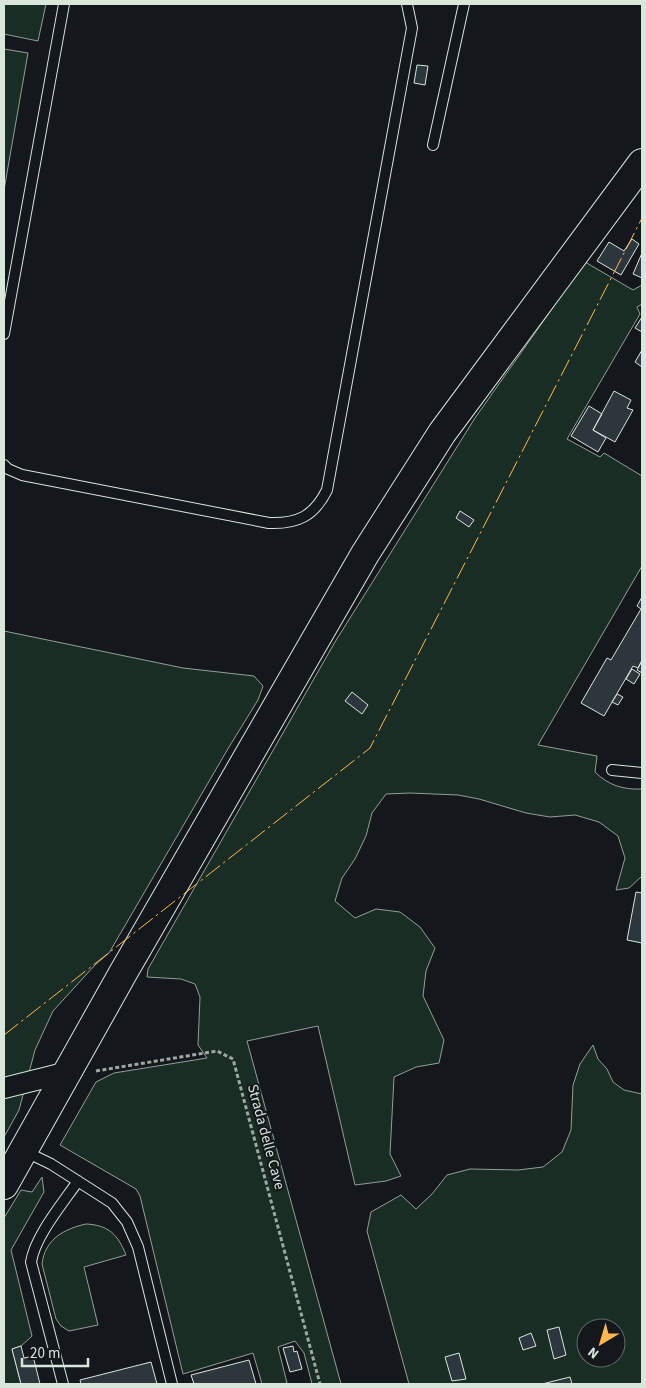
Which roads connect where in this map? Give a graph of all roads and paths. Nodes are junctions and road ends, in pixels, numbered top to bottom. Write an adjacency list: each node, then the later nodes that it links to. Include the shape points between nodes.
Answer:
1 (64, 4): 6 (lane)
2 (406, 4): 7 (lane, via 412,28 327,490 320,502 298,520 269,523 22,475)
3 (464, 4): 4 (lane)
4 (433, 144)
5 (642, 163): 10 (main road, via 442,433 365,554)
6 (4, 334)
7 (4, 465)
8 (612, 770): 9 (lane)
9 (642, 773)
10 (68, 1072): 11 (street); 12 (main road); 17 (path, Strada delle Cave, via 91,1072 216,1051 234,1059)
11 (4, 1088)
12 (24, 1150): 13 (lane); 14 (main road)
13 (78, 1181): 15 (lane, via 39,1238 31,1262); 16 (lane, via 112,1203 127,1222 138,1248)
14 (4, 1185)
15 (63, 1384)
16 (172, 1384)
17 (320, 1384)

